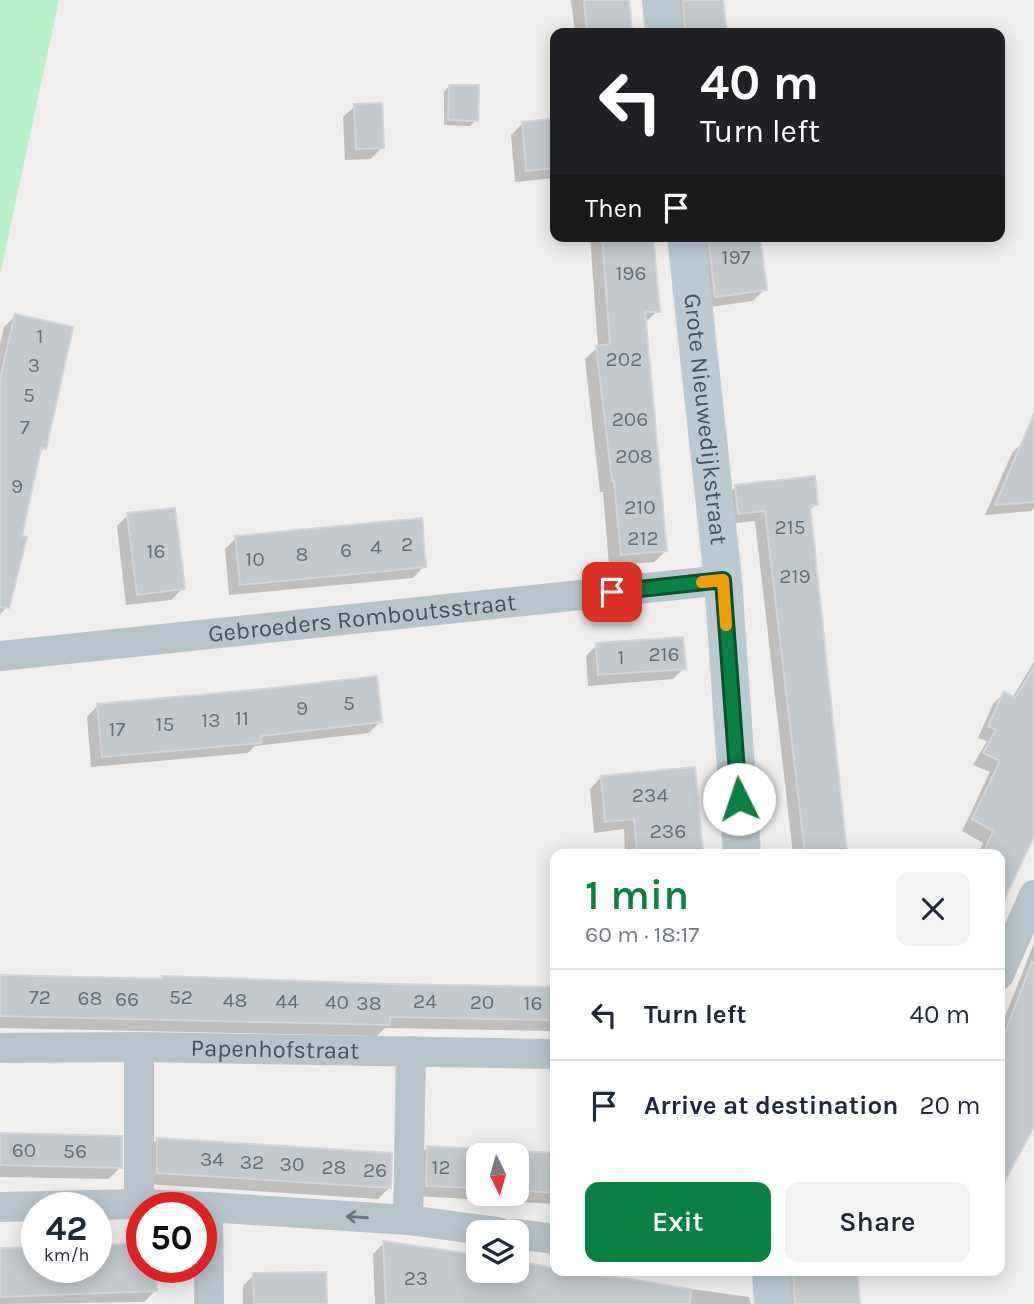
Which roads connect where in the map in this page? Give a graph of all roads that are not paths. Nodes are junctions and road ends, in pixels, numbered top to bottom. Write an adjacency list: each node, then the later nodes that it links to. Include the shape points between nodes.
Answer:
1 (661, 0): 2 (main road)
2 (664, 28)
3 (687, 242): 4 (main road, Grote Nieuwedijkstraat)
4 (723, 580): 5 (street, Gebroeders Romboutsstraat); 6 (main road, Grote Nieuwedijkstraat)
5 (0, 656)
6 (743, 849)
7 (1034, 895): 8 (street)
8 (1005, 961)
9 (139, 1047): 10 (street, Papenhofstraat); 11 (street, Papenhofstraat); 13 (street)
10 (0, 1048)
11 (411, 1051): 12 (street, Papenhofstraat); 17 (street)
12 (550, 1054)
13 (139, 1192)
14 (126, 1204): 15 (street)
15 (0, 1207)
16 (217, 1208): 17 (street, one-way to 16)
17 (408, 1220): 18 (street)
18 (466, 1228)
19 (529, 1236): 20 (street)
20 (550, 1238)
21 (771, 1276): 24 (main road)
22 (209, 1283): 23 (street)
23 (209, 1304)
24 (773, 1304)

